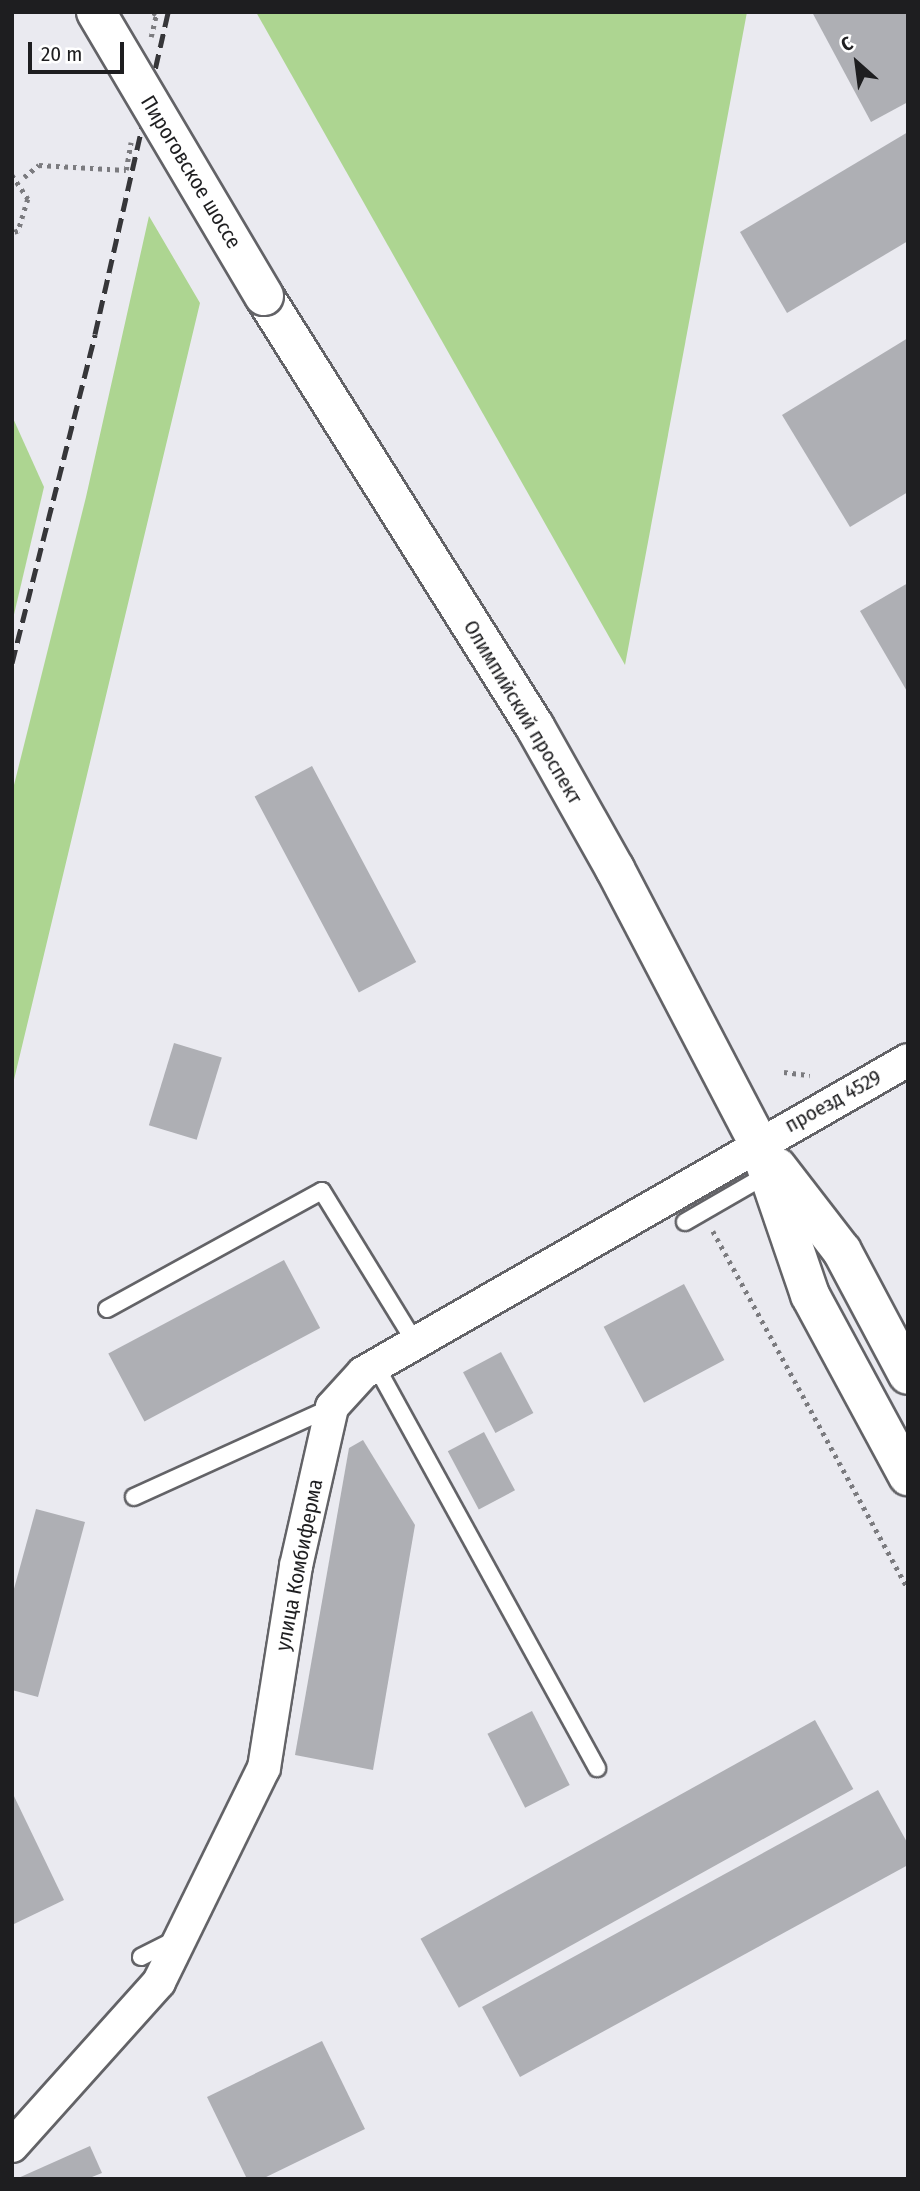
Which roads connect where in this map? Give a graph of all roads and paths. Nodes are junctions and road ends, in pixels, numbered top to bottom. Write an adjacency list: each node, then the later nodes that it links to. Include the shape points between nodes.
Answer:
1 (96, 12): 8 (main road, Пироговское шоссе, bridge)
2 (152, 12): 3 (path, via 156,15)
3 (151, 41)
4 (133, 131): 6 (path, via 126,170 39,165)
5 (12, 175): 7 (path, via 27,199 18,231)
6 (24, 177)
7 (12, 233)
8 (264, 296): 12 (main road, Олимпийский проспект, via 535,727)
9 (908, 1060): 12 (street, проезд 4529)
10 (784, 1072): 11 (path)
11 (810, 1075)
12 (763, 1158): 13 (lane); 16 (street, улица Комбиферма); 18 (main road, Олимпийский проспект, via 842,1251); 20 (main road, Олимпийский проспект, via 810,1295)
13 (702, 1212): 14 (lane); 22 (path)
14 (685, 1222)
15 (107, 1309): 16 (lane, via 322,1191)
16 (418, 1347): 17 (street, улица Комбиферма)
17 (376, 1366): 19 (street, улица Комбиферма, via 363,1373); 23 (lane)
18 (908, 1374)
19 (332, 1407): 21 (lane); 24 (street, улица Комбиферма, via 296,1566 264,1768)
20 (908, 1476)
21 (134, 1497)
22 (908, 1589)
23 (597, 1768)
24 (181, 1936): 25 (lane); 26 (street, улица Комбиферма, via 159,1982)
25 (141, 1957)
26 (12, 2146)

